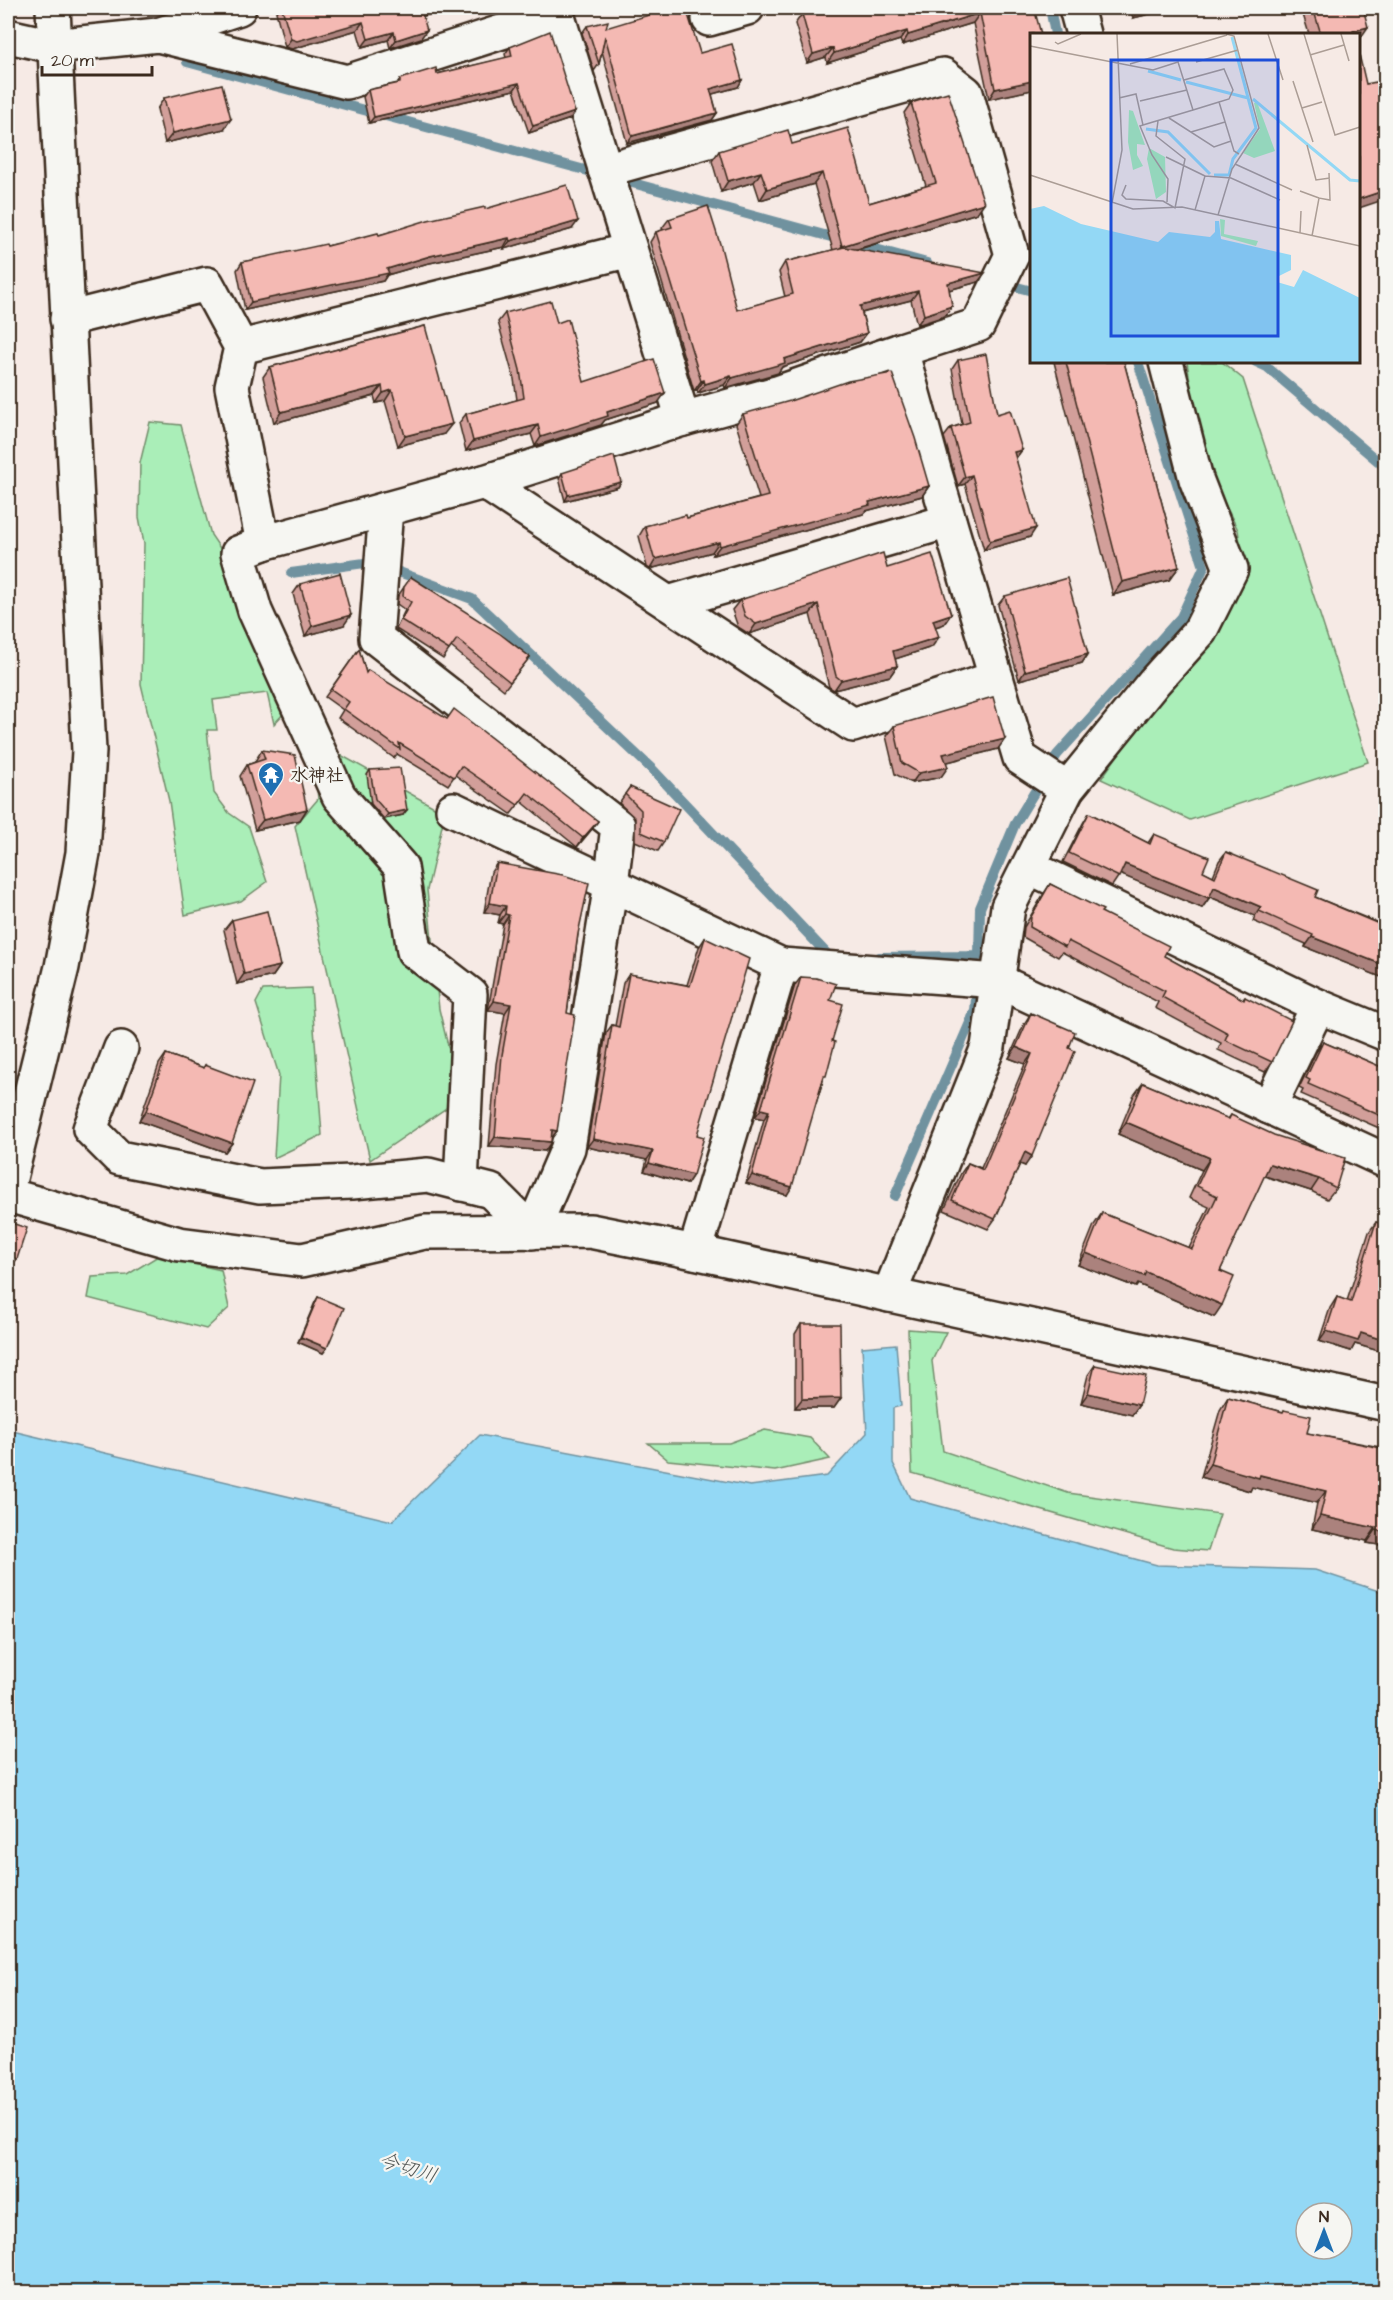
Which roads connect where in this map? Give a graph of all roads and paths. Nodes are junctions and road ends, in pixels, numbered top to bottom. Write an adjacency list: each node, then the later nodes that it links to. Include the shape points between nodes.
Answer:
1 (53, 8): 10 (street)
2 (240, 8): 8 (street)
3 (747, 8): 6 (street)
4 (1076, 8): 7 (street)
5 (568, 11): 8 (street, via 347,82); 11 (street)
6 (709, 19)
7 (1083, 33)
8 (158, 35): 10 (street)
9 (8, 36): 10 (street)
10 (53, 46): 13 (street)
11 (605, 170): 12 (street); 15 (street, via 943,75 966,93 1012,255 978,325)
12 (630, 250): 14 (street); 17 (street)
13 (67, 319): 14 (street, via 207,284); 36 (street, via 89,751 83,852 62,967)
14 (241, 347): 21 (street, via 231,387)
15 (901, 350): 17 (street, via 777,393); 20 (street)
16 (1166, 363): 24 (street, via 1196,479 1231,569 1200,631)
17 (683, 419): 18 (street)
18 (484, 482): 19 (street); 22 (street)
19 (386, 509): 21 (street); 27 (street, via 376,638 618,826)
20 (949, 521): 22 (street); 23 (street)
21 (263, 543): 35 (street, via 238,553 255,611 339,796 401,867 414,951 470,994)
22 (668, 603): 23 (street, via 853,725)
23 (996, 678): 24 (street, via 1020,758)
24 (1067, 789): 26 (street)
25 (453, 809): 27 (street)
26 (1029, 867): 29 (street, via 1008,908); 30 (street)
27 (610, 884): 28 (street); 38 (street, via 568,1148)
28 (781, 965): 29 (street); 39 (street)
29 (998, 981): 33 (street); 40 (street, via 988,1047)
30 (1318, 1006): 31 (street); 33 (street)
31 (1386, 1034)
32 (121, 1048): 35 (street, via 90,1129 119,1158 260,1186 428,1175)
33 (1269, 1107): 34 (street)
34 (1386, 1161)
35 (461, 1184): 38 (street, via 491,1191)
36 (8, 1186)
37 (8, 1195): 38 (street, via 179,1244 302,1260 425,1232)
38 (532, 1232): 39 (street, via 590,1231)
39 (695, 1252): 40 (street)
40 (890, 1295): 41 (street)
41 (1386, 1404)

